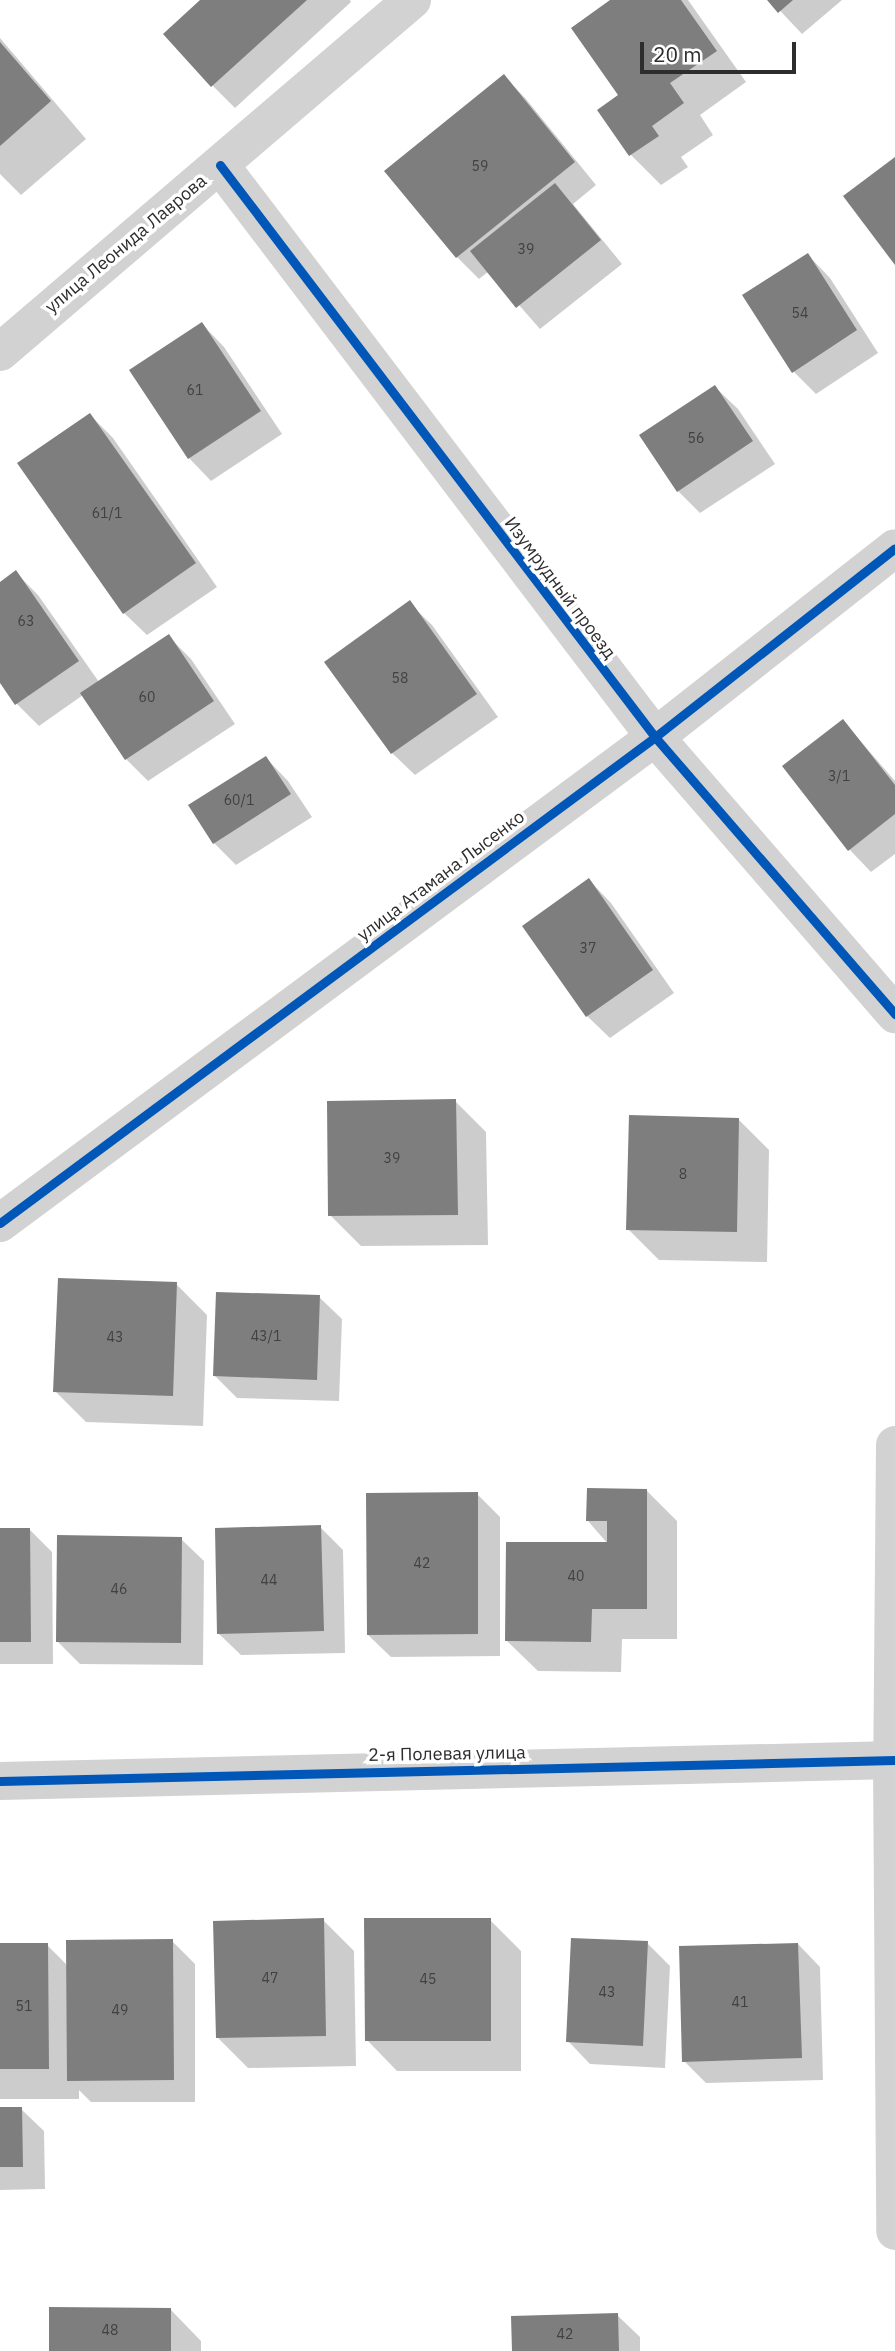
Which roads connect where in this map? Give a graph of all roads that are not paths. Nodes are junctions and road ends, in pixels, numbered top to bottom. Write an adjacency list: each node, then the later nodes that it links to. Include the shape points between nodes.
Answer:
1 (412, 0): 2 (street, улица Леонида Лаврова)
2 (219, 165): 3 (street, улица Леонида Лаврова); 5 (street, Изумрудный проезд)
3 (0, 352)
4 (895, 548): 5 (street, улица Атамана Лысенко)
5 (655, 737): 6 (street, Изумрудный проезд); 7 (street, улица Атамана Лысенко)
6 (895, 1014)
7 (0, 1223)
8 (895, 1445): 9 (street)
9 (894, 1760): 10 (street, 2-я Полевая улица); 11 (street)
10 (0, 1781)
11 (895, 2231)

